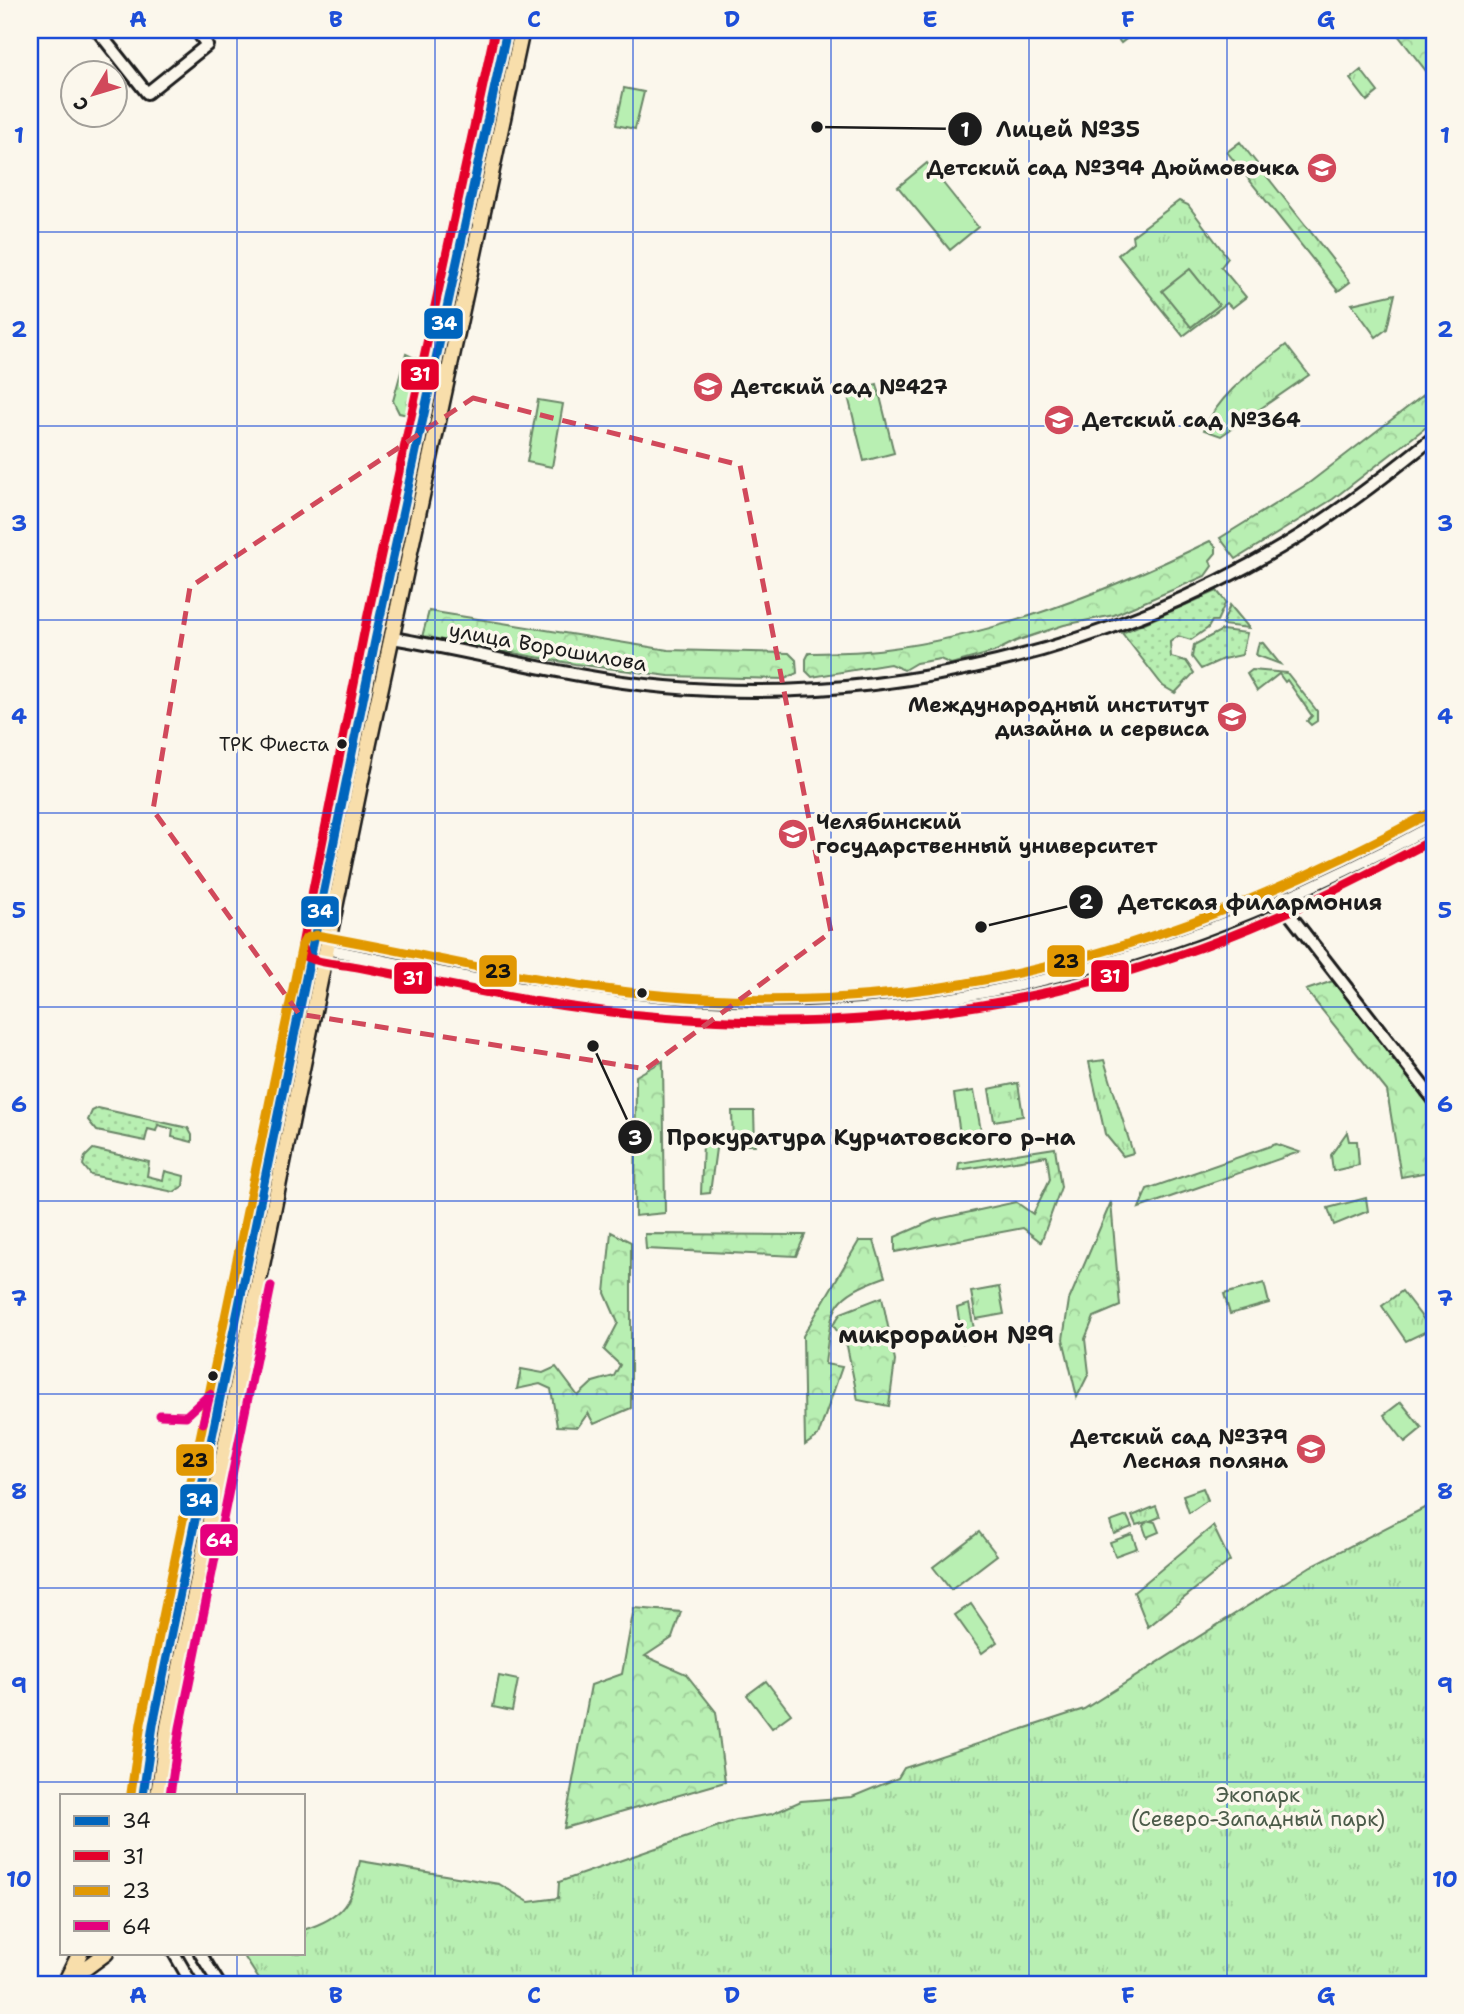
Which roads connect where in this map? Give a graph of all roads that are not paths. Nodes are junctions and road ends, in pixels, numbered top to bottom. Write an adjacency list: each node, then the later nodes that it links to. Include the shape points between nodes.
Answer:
1 (97, 30): 2 (street, via 147,93 207,45)
2 (196, 30)
3 (507, 30): 5 (main road)
4 (522, 30): 5 (main road)
5 (468, 247): 7 (main road)
6 (1434, 437): 9 (street, улица Ворошилова, via 1304,533 1187,596 1091,634 954,671 843,687 726,691 577,676)
7 (395, 585): 8 (main road); 9 (main road)
8 (376, 636): 9 (main road); 12 (main road)
9 (391, 638): 12 (main road)
10 (1434, 825): 11 (street)
11 (1280, 902): 12 (street, via 1169,946 1080,972 874,1007 746,1011 628,1004); 13 (street)
12 (320, 948): 14 (main road)
13 (1434, 1100)
14 (230, 1386): 15 (main road, via 153,1725); 16 (main road)
15 (143, 1794)
16 (158, 1794)
17 (80, 1954): 21 (main road)
18 (105, 1954): 21 (main road)
19 (175, 1954): 22 (street)
20 (201, 1954): 23 (street)
21 (65, 1984)
22 (192, 1984)
23 (219, 1984)

